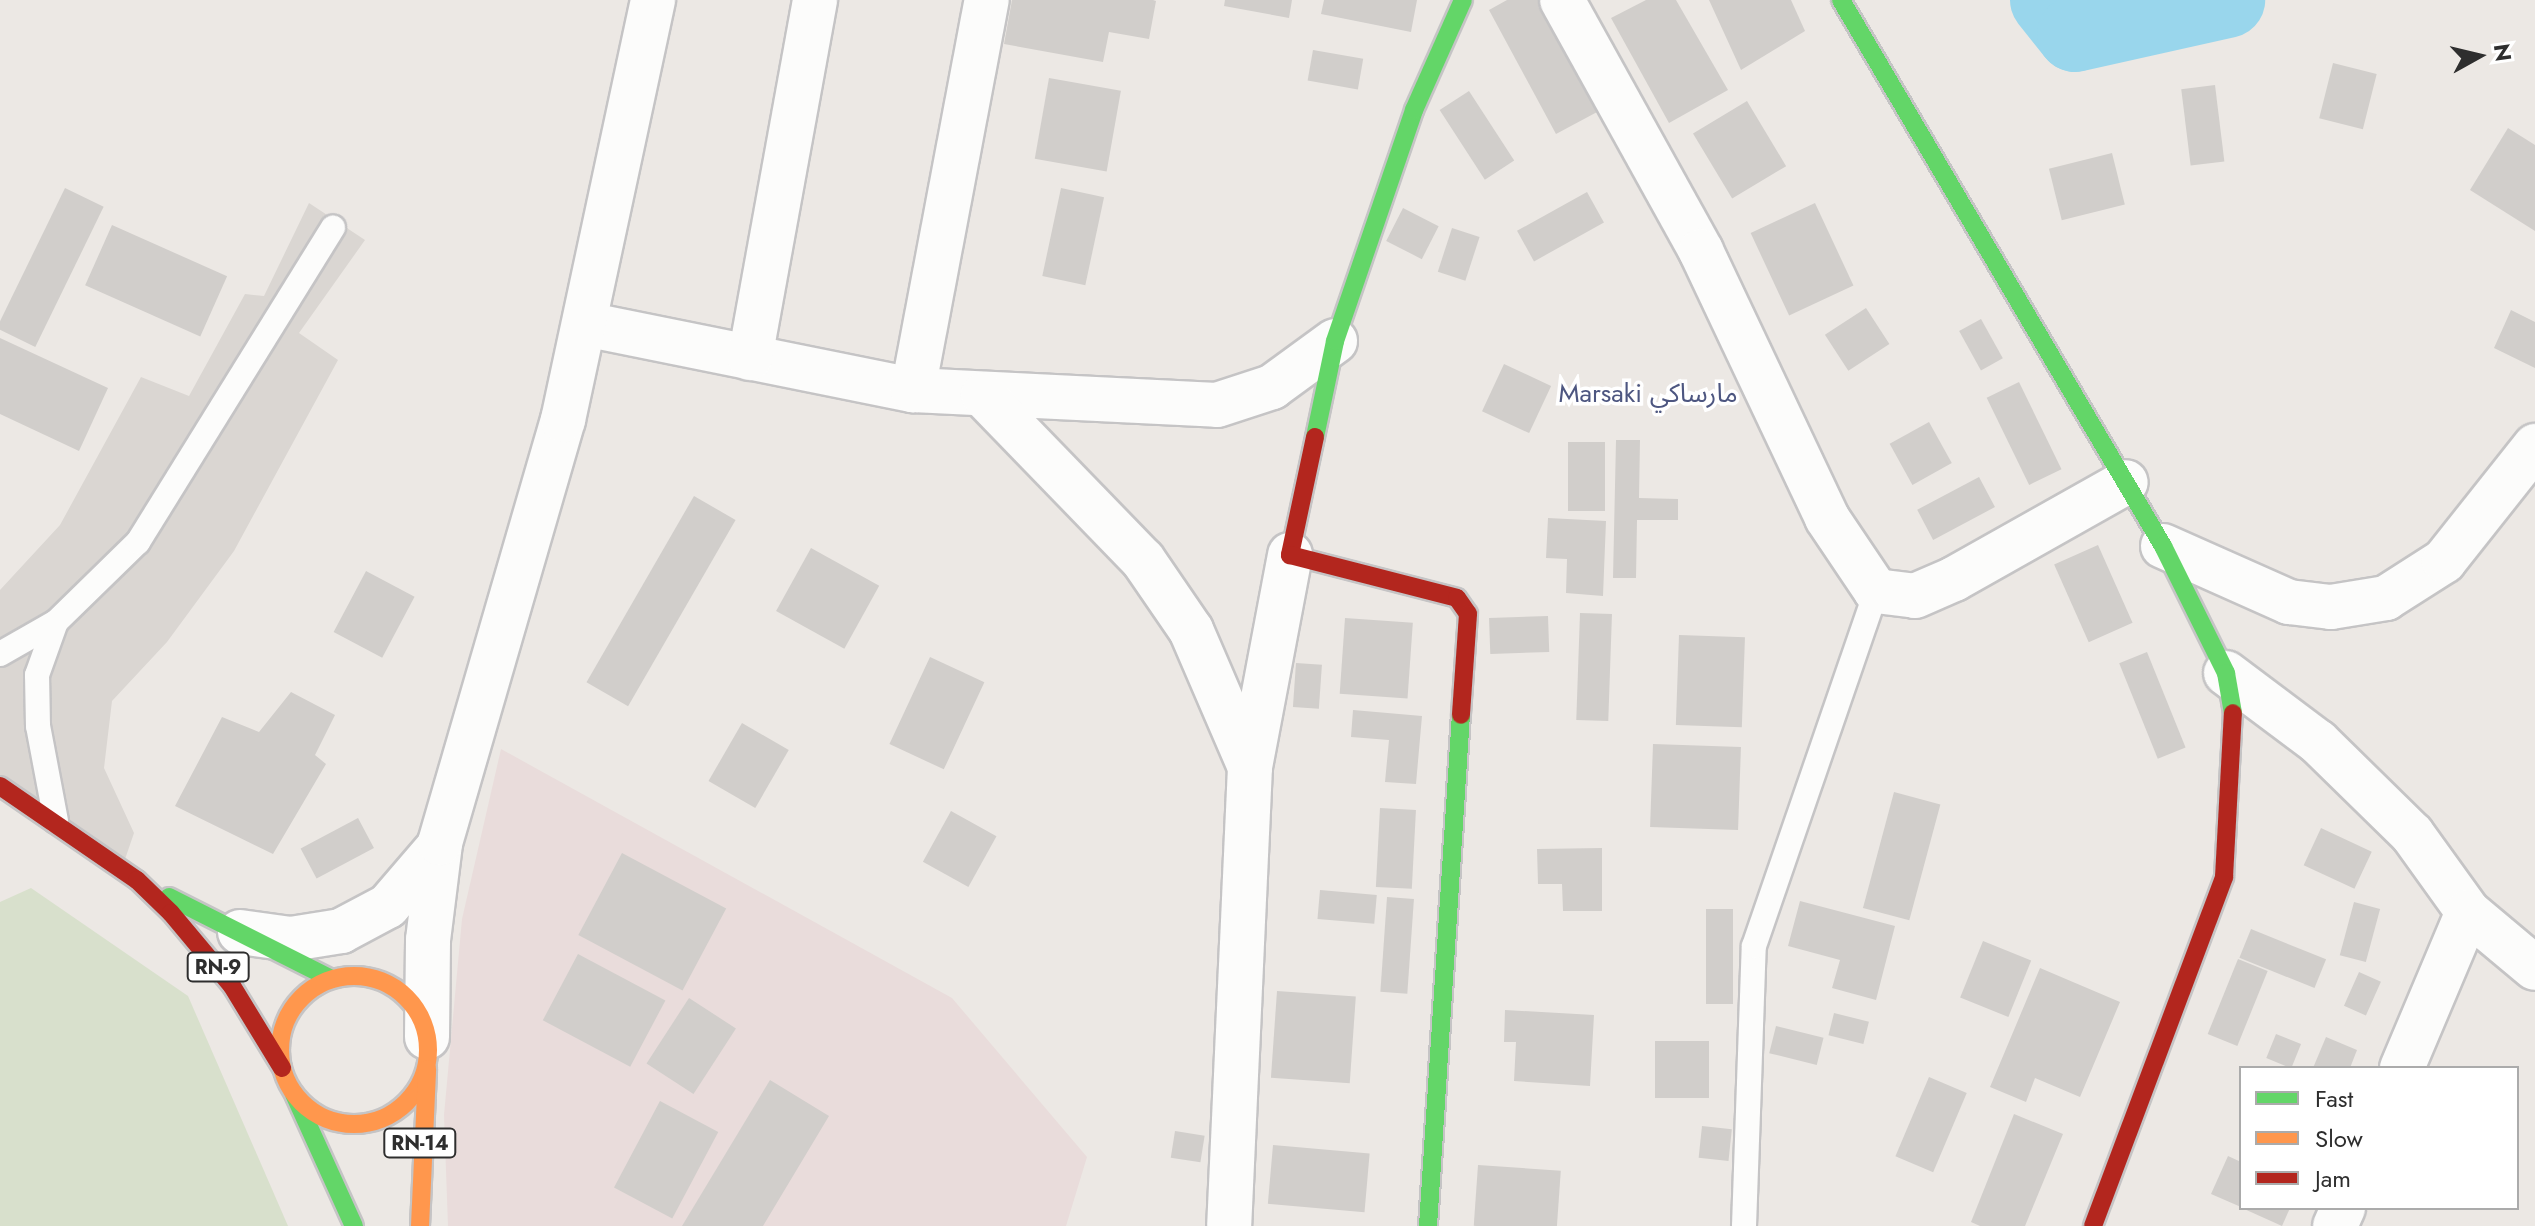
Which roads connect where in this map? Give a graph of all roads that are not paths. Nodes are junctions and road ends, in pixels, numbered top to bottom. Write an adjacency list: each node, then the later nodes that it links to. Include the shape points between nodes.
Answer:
1 (653, 0): 8 (street)
2 (815, 0): 10 (street)
3 (987, 0): 11 (street)
4 (1463, 0): 9 (street, via 1414,110)
5 (1562, 0): 17 (street, via 1701,251 1827,518)
6 (1841, 0): 14 (street)
7 (333, 227): 18 (lane, via 138,542)
8 (585, 324): 10 (street); 24 (street)
9 (1335, 341): 12 (street, via 1272,387 1217,405); 16 (street)
10 (750, 358): 11 (street)
11 (913, 390): 12 (street)
12 (983, 395): 21 (street, via 1143,560 1191,630)
13 (2535, 446): 15 (street, via 2444,561 2386,598 2331,607 2289,602)
14 (2126, 482): 15 (street); 17 (street, via 1954,579 1915,596)
15 (2163, 546): 20 (street)
16 (1290, 555): 21 (street); 38 (street, via 1437,590 1457,598 1468,614)
17 (1876, 591): 39 (lane, via 1754,946)
18 (56, 622): 19 (lane); 23 (lane, via 37,675 38,726)
19 (0, 654)
20 (2226, 673): 26 (street, via 2318,742 2412,834); 40 (street, via 2236,733 2224,877)
21 (1250, 767): 37 (street)
22 (0, 786): 23 (street, RN-9)
23 (56, 821): 25 (street, RN-9)
24 (440, 843): 27 (street, via 408,888); 31 (street, via 428,940)
25 (137, 880): 28 (street, RN-9); 33 (street, RN-9, via 232,986)
26 (2468, 912): 29 (street); 32 (street)
27 (365, 920): 28 (street, via 291,939); 30 (street)
28 (240, 932): 30 (street, RN-9)
29 (2535, 968)
30 (335, 978): 31 (street, via 389,984 414,1006); 33 (street, via 311,989 290,1014 281,1045)
31 (427, 1049): 34 (street, via 408,1101 369,1123 324,1118); 36 (street, RN-14)
32 (2403, 1066)
33 (282, 1068): 34 (street)
34 (291, 1088): 35 (street)
35 (354, 1226)
36 (420, 1226)
37 (1229, 1226)
38 (1428, 1226)
39 (1744, 1226)
40 (2093, 1226)

